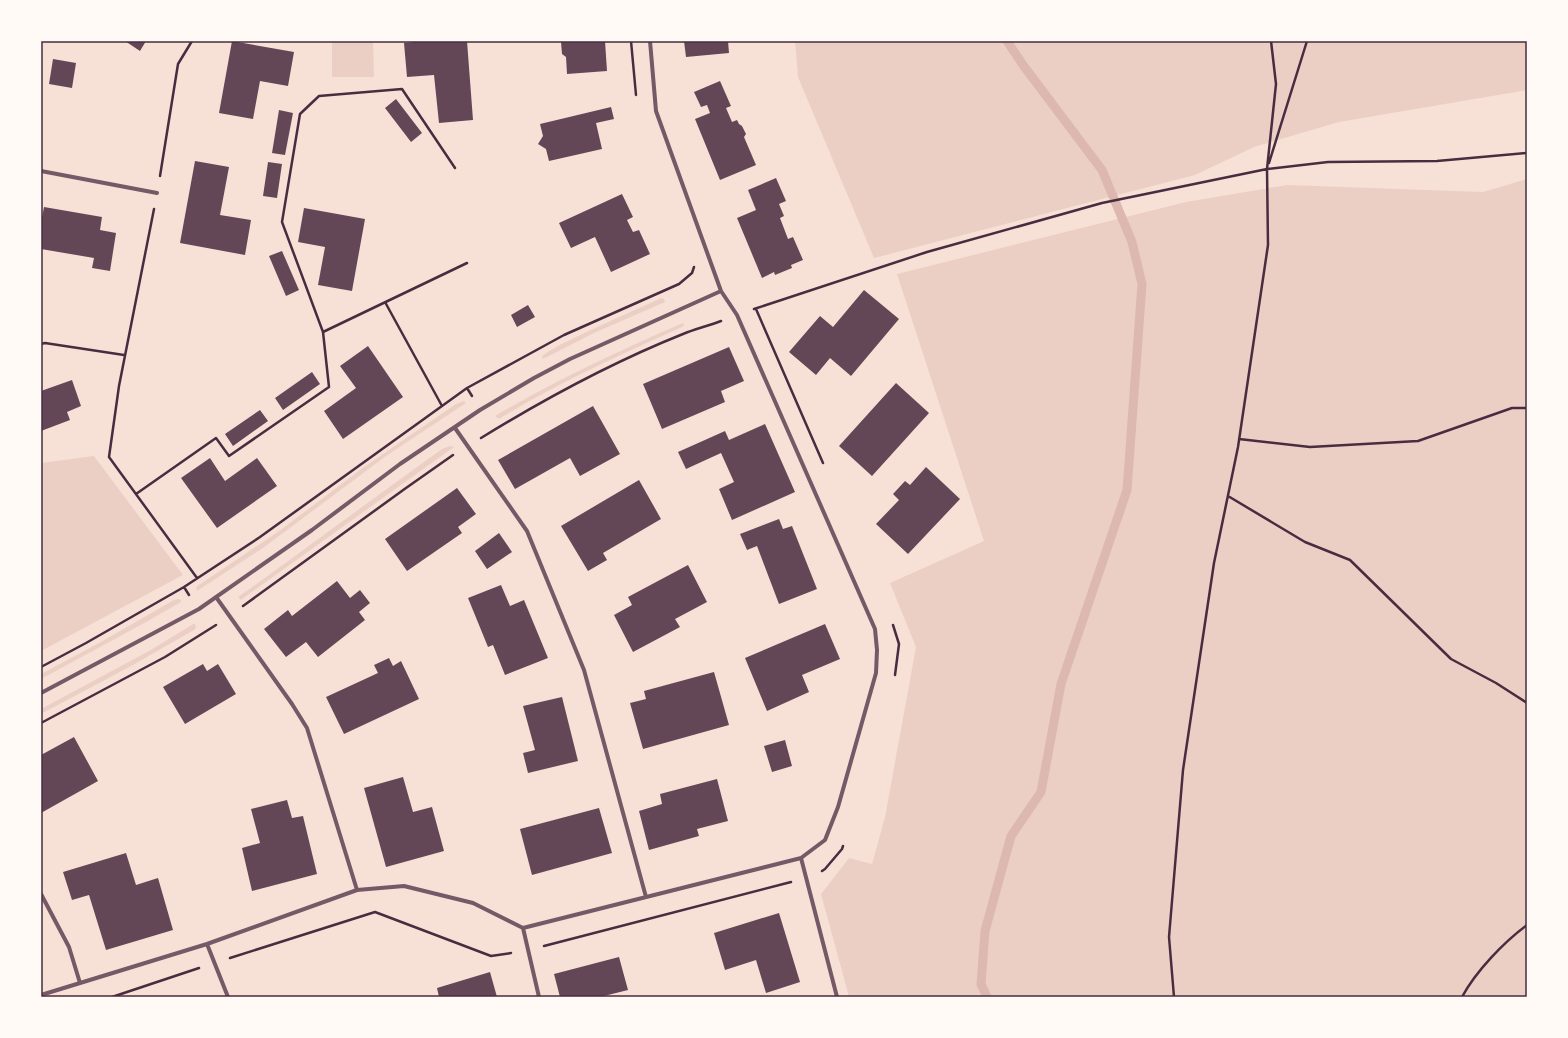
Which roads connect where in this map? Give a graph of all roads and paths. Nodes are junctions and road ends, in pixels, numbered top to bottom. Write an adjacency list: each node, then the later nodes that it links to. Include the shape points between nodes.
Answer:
1 (192, 41): 11 (path, via 178,64)
2 (631, 41): 6 (path)
3 (650, 41): 14 (street, via 656,111)
4 (1271, 41): 9 (path, via 1276,84)
5 (1307, 41): 9 (path)
6 (636, 97)
7 (1527, 153): 9 (path, via 1437,161 1328,162)
8 (455, 168): 18 (path, via 402,89 320,96 300,114 282,222)
9 (1267, 169): 16 (path, via 1102,203 927,252); 24 (path, via 1268,245)
10 (41, 171): 11 (street)
11 (157, 193): 20 (path)
12 (695, 262): 21 (path, via 692,273 679,284 564,335 467,388)
13 (467, 263): 15 (path)
14 (721, 291): 17 (street); 23 (street, via 570,359 480,410)
15 (385, 302): 18 (path); 21 (path)
16 (756, 309): 17 (path); 26 (path)
17 (737, 315): 25 (path, via 681,334 579,382); 39 (street, via 875,629 876,673 838,807 825,840)
18 (323, 332): 27 (path, via 329,387 229,456 216,438)
19 (41, 344): 20 (path)
20 (124, 355): 27 (path, via 109,457)
21 (442, 406): 29 (path, via 260,537)
22 (1527, 408): 24 (path, via 1512,408 1418,441 1310,447)
23 (455, 428): 25 (street); 30 (street, via 400,464)
24 (1239, 439): 28 (path)
25 (468, 446): 31 (path); 43 (street, via 528,531 584,670)
26 (825, 468)
27 (136, 494): 29 (path)
28 (1228, 496): 36 (path, via 1305,542 1350,560 1451,659); 55 (path, via 1214,563 1183,770 1169,936)
29 (197, 578): 33 (path)
30 (216, 597): 31 (street); 35 (street, via 199,609)
31 (229, 616): 37 (path, via 165,657); 41 (street, via 292,704 306,728)
32 (891, 619): 34 (path, via 899,644)
33 (41, 667)
34 (893, 678)
35 (41, 693)
36 (1527, 703)
37 (41, 723)
38 (844, 842): 40 (path, via 842,849 825,869)
39 (801, 858): 40 (street); 43 (street)
40 (806, 878): 47 (path); 54 (street)
41 (357, 890): 45 (street, via 404,886 473,903); 46 (street)
42 (41, 894): 49 (street, via 70,947)
43 (646, 897): 45 (street)
44 (1527, 925): 56 (path, via 1489,961)
45 (523, 928): 47 (street)
46 (207, 944): 48 (street); 49 (street)
47 (528, 950): 48 (path, via 491,956 375,912); 53 (street)
48 (215, 963): 51 (path); 52 (street)
49 (80, 983): 50 (street)
50 (41, 996)
51 (112, 997)
52 (228, 997)
53 (539, 997)
54 (837, 997)
55 (1174, 997)
56 (1462, 997)

